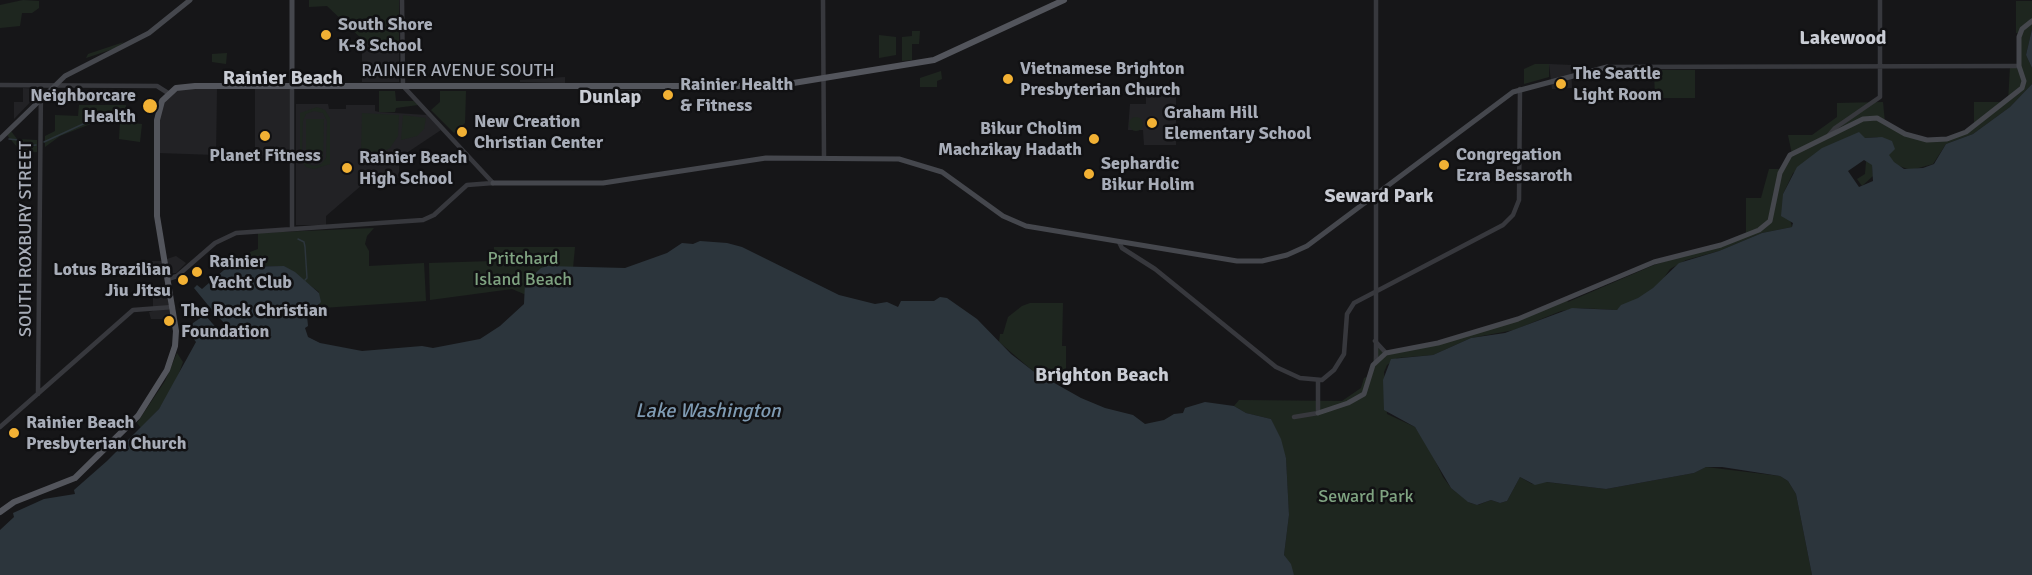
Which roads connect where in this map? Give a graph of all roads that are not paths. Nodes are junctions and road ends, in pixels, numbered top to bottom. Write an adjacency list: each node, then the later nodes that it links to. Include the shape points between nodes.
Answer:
1 (190, 0): 15 (main road, via 149,33 78,67)
2 (292, 0): 17 (main road)
3 (402, 0): 16 (street)
4 (823, 0): 12 (street)
5 (1064, 0): 12 (main road, RAINIER AVENUE SOUTH, via 943,57)
6 (1376, 0): 27 (street)
7 (1880, 0): 9 (street)
8 (2032, 21): 10 (main road, via 2019,35)
9 (1880, 66): 10 (street); 11 (street); 23 (street, via 1878,100)
10 (2019, 66): 23 (main road, via 2024,81 2021,90 1980,123 1957,135 1918,139 1874,117)
11 (1607, 67): 18 (main road)
12 (824, 78): 16 (main road, RAINIER AVENUE SOUTH, via 770,87); 25 (street)
13 (0, 85): 14 (street)
14 (41, 86): 15 (street); 20 (street, SOUTH ROXBURY STREET)
15 (52, 86): 19 (street, via 157,86); 20 (main road)
16 (403, 86): 17 (main road, RAINIER AVENUE SOUTH); 26 (street)
17 (292, 87): 19 (main road, RAINIER AVENUE SOUTH, via 184,86); 28 (street)
18 (1520, 88): 27 (main road); 31 (street, via 1516,210 1503,225)
19 (168, 93): 30 (main road, via 159,107 157,120 157,216)
20 (41, 97): 21 (main road); 22 (street, SOUTH ROXBURY STREET)
21 (34, 104): 22 (street); 24 (main road)
22 (41, 107): 39 (street, SOUTH ROXBURY STREET)
23 (1829, 135): 36 (main road, via 1787,158 1770,221 1759,230 1721,245 1654,262 1517,319 1439,343)
24 (0, 139)
25 (824, 158): 26 (main road, via 756,158 603,183); 29 (main road, via 899,159 916,163 942,172 1019,224)
26 (493, 183): 28 (street, via 470,184 423,220)
27 (1375, 194): 29 (main road, via 1303,248 1268,261 1241,262); 31 (street)
28 (292, 229): 30 (street, via 250,231 227,237)
29 (1119, 242): 38 (street, via 1276,367 1293,376)
30 (168, 279): 32 (main road)
31 (1374, 292): 35 (street); 38 (street, via 1350,307 1342,357 1329,375)
32 (171, 296): 33 (main road); 34 (street, via 169,303)
33 (173, 307): 34 (street); 43 (main road, via 175,340 171,360 138,416 71,480 14,502)
34 (160, 308): 39 (street, via 131,312)
35 (1374, 338): 36 (street); 37 (street)
36 (1386, 353): 37 (main road)
37 (1376, 361): 40 (main road, via 1364,394)
38 (1318, 381): 40 (street)
39 (38, 394): 42 (street)
40 (1318, 413): 41 (street)
41 (1294, 417)
42 (0, 427)
43 (0, 512)

